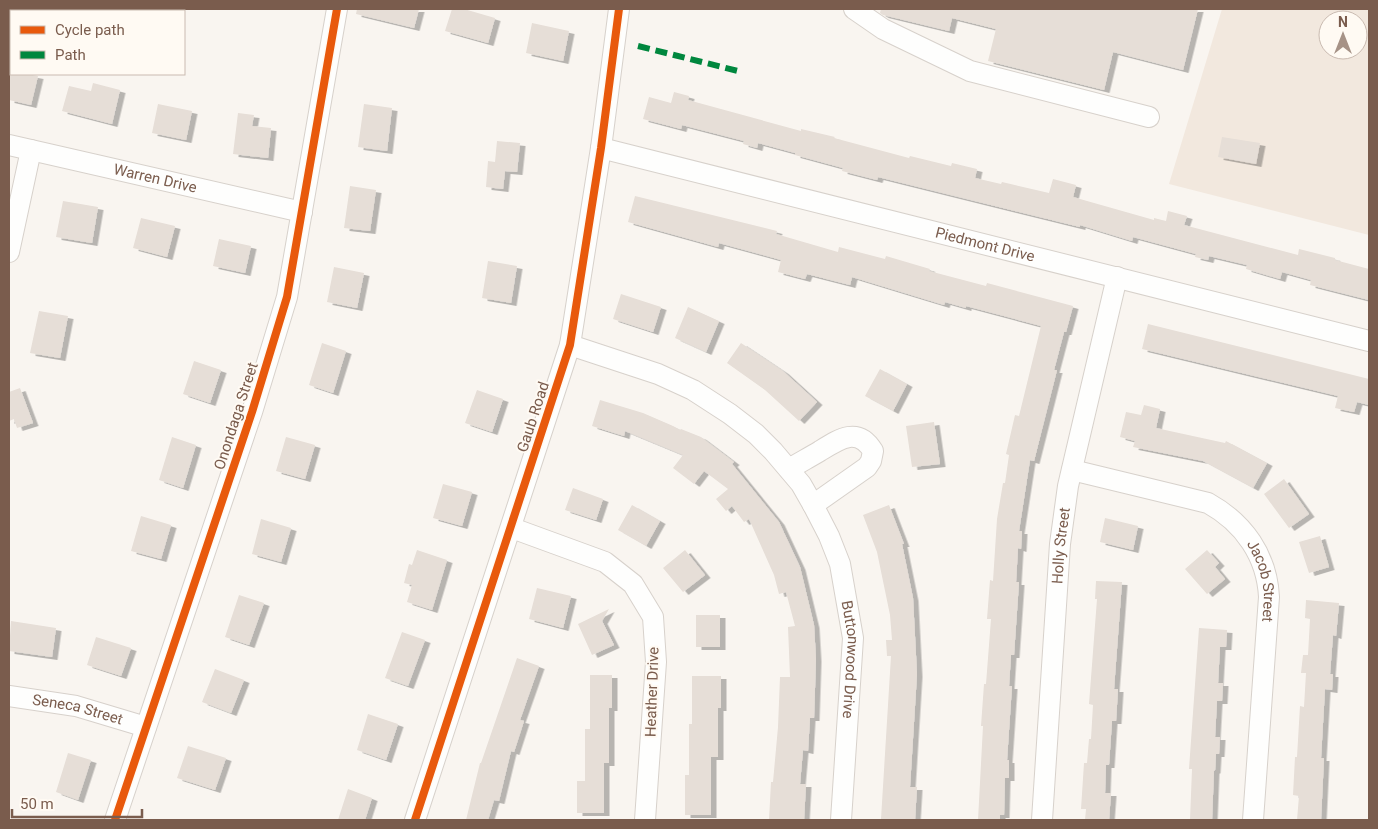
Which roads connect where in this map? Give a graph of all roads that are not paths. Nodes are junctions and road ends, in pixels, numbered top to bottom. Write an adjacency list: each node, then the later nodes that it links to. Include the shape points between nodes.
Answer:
1 (337, 9): 8 (street, Onondaga Street)
2 (618, 9): 6 (street, Gaub Road)
3 (854, 9): 4 (street, via 883,29 970,71)
4 (1149, 117)
5 (9, 145): 7 (street, Warren Drive)
6 (601, 148): 10 (street, Piedmont Drive); 12 (street, Gaub Road)
7 (32, 150): 8 (street, Warren Drive); 9 (street)
8 (302, 212): 18 (street, Onondaga Street, via 287,297 252,412)
9 (9, 252)
10 (1117, 277): 11 (street, Piedmont Drive); 14 (street, Holly Street)
11 (1369, 341)
12 (570, 345): 13 (street, Buttonwood Drive, via 658,374 693,390 756,434); 16 (street, Gaub Road)
13 (789, 469): 15 (street, Buttonwood Drive); 15 (street, via 837,440 858,437 868,442 873,451 867,468)
14 (1072, 470): 23 (street, Holly Street, via 1062,524); 24 (street, Jacob Street, via 1208,503 1238,524 1258,555 1269,597)
15 (813, 505): 22 (street, Buttonwood Drive, via 840,564 853,638)
16 (512, 528): 20 (street, Gaub Road); 21 (street, Heather Drive, via 605,562 633,584 653,617 656,662)
17 (9, 696): 18 (street, Seneca Street, via 76,706)
18 (146, 727): 19 (street, Onondaga Street)
19 (115, 820)
20 (415, 820)
21 (645, 820)
22 (841, 820)
23 (1042, 820)
24 (1254, 820)

